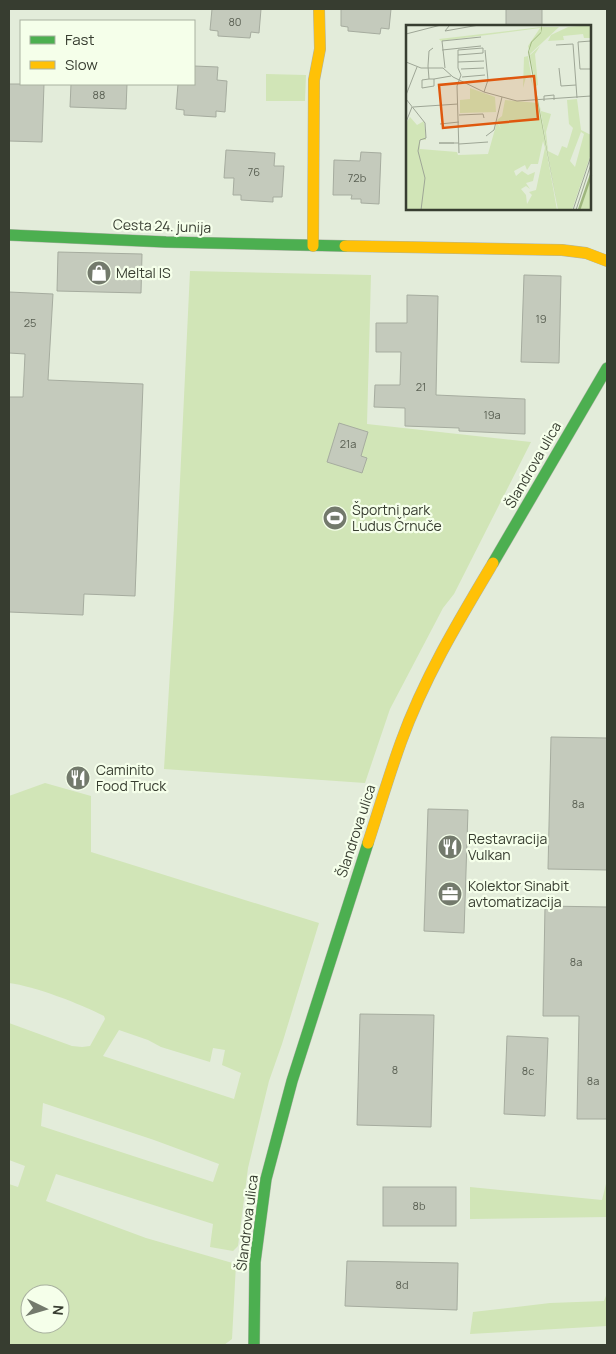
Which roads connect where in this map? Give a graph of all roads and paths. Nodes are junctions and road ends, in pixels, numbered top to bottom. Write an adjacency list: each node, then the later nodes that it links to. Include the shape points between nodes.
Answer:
1 (319, 9): 3 (street, via 320,49 314,80)
2 (9, 235): 3 (street, Cesta 24. junija)
3 (313, 246): 4 (street, Cesta 24. junija, via 562,250 586,253)
4 (607, 261)
5 (607, 368): 6 (street, Šlandrova ulica, via 450,636 401,741 292,1081 266,1179 255,1262)
6 (254, 1345)

